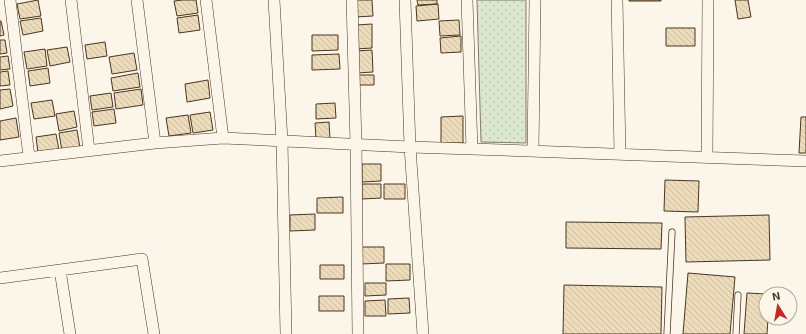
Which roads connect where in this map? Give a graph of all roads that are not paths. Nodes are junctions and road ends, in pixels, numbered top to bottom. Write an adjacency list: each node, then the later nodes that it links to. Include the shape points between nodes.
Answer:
1 (10, 0): 22 (street)
2 (71, 0): 18 (street)
3 (137, 0): 14 (street)
4 (206, 0): 12 (street)
5 (274, 0): 13 (street)
6 (352, 0): 15 (street)
7 (405, 0): 16 (street)
8 (467, 0): 17 (street)
9 (535, 0): 19 (street)
10 (617, 0): 20 (street)
11 (708, 0): 21 (street)
12 (223, 138): 13 (street); 14 (street)
13 (282, 142): 15 (street); 31 (street)
14 (155, 143): 18 (street)
15 (356, 144): 16 (street); 32 (street)
16 (410, 148): 17 (street); 33 (street)
17 (472, 148): 19 (street)
18 (89, 150): 22 (street)
19 (533, 151): 20 (street)
20 (620, 154): 21 (street)
21 (707, 157): 24 (street)
22 (29, 158): 23 (street)
23 (0, 161)
24 (806, 161)
25 (672, 232): 34 (lane)
26 (60, 270): 27 (street); 29 (street); 30 (street, via 142,259)
27 (0, 278)
28 (738, 295): 35 (lane)
29 (70, 334)
30 (154, 334)
31 (286, 334)
32 (358, 334)
33 (423, 334)
34 (667, 334)
35 (736, 334)

